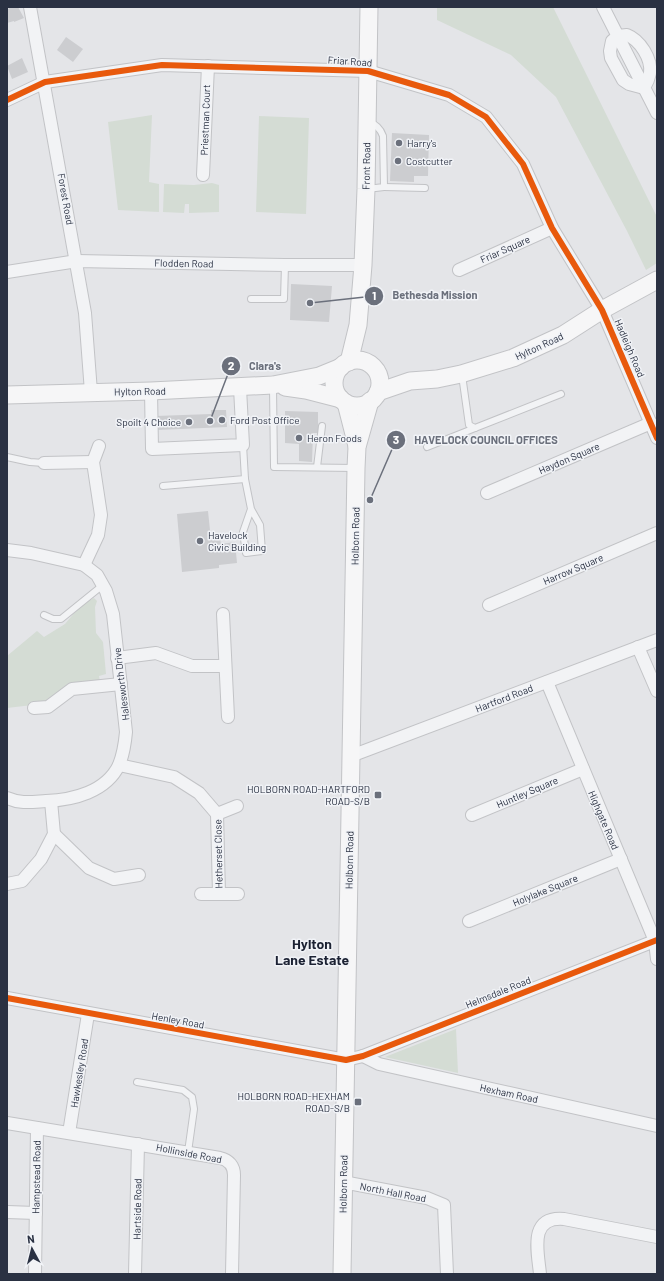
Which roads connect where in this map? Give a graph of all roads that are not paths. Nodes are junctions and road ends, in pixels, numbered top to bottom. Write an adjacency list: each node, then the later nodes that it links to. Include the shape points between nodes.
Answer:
1 (30, 7): 7 (street, Forest Road)
2 (369, 7): 6 (main road, Front Road)
3 (603, 7): 4 (street)
4 (618, 36): 8 (street); 8 (street, via 612,41 610,51 620,76 629,84)
5 (208, 66): 6 (street, Friar Road); 7 (street, Friar Road, via 162,65); 12 (street, Priestman Court)
6 (368, 71): 11 (main road, Front Road); 16 (street, Friar Road, via 449,95 486,117 523,164)
7 (45, 82): 9 (street, Friar Road); 17 (street, Forest Road)
8 (644, 88): 10 (street)
9 (7, 100)
10 (657, 113)
11 (367, 120): 13 (lane, via 377,125 383,136); 15 (main road, Front Road)
12 (203, 175)
13 (384, 187): 14 (lane); 15 (lane)
14 (425, 188)
15 (366, 189): 19 (main road, Front Road)
16 (552, 228): 20 (street, Friar Square); 24 (street, Friar Road)
17 (77, 261): 18 (street, Flodden Road); 21 (street, Flodden Road); 33 (street, Forest Road, via 85,313)
18 (285, 265): 19 (street, Flodden Road); 23 (lane, via 284,299)
19 (363, 265): 25 (main road, Front Road)
20 (459, 270)
21 (7, 272)
22 (657, 280): 24 (main road, Hylton Road)
23 (251, 299)
24 (602, 310): 28 (main road, Hylton Road, via 563,335 513,358); 38 (street, Hadleigh Road)
25 (358, 325): 26 (main road, Front Road); 27 (main road, Front Road)
26 (345, 364): 27 (main road, via 359,360); 30 (main road, Hylton Road, via 319,376); 37 (main road, via 336,374 334,383 336,391)
27 (373, 367): 29 (main road, Hylton Road); 36 (main road, via 380,378 380,385)
28 (461, 374): 29 (main road, Hylton Road); 40 (lane, via 469,425)
29 (410, 381): 36 (main road, Hylton Road)
30 (273, 385): 31 (main road, Hylton Road); 37 (main road, Hylton Road, via 306,390); 49 (lane, via 274,467)
31 (240, 388): 32 (main road, Hylton Road); 42 (street)
32 (151, 391): 33 (main road, Hylton Road); 42 (street, via 152,449)
33 (91, 392): 35 (main road, Hylton Road)
34 (561, 394): 40 (lane)
35 (7, 395)
36 (374, 397): 37 (main road, via 363,405); 44 (main road, Holborn Road)
37 (344, 401): 44 (main road, Holborn Road)
38 (650, 423): 41 (street, Hadleigh Road); 53 (street, Haydon Square)
39 (322, 426): 49 (lane)
40 (475, 428): 45 (lane)
41 (657, 438)
42 (243, 445): 51 (lane)
43 (99, 446): 48 (street)
44 (357, 447): 50 (main road, Holborn Road)
45 (427, 447)
46 (7, 457): 47 (lane)
47 (44, 462): 48 (street)
48 (93, 462): 57 (street, via 101,515 98,534)
49 (317, 467): 50 (lane)
50 (356, 468): 71 (main road, Holborn Road)
51 (245, 479): 52 (lane); 54 (lane)
52 (163, 486)
53 (487, 493)
54 (251, 509): 54 (lane, via 243,532 246,553 262,551 260,525)
55 (657, 533): 59 (street, Harrow Square)
56 (7, 550): 57 (street, Halesworth Drive)
57 (84, 565): 58 (street, Halesworth Drive, via 97,575)
58 (103, 585): 61 (lane, via 61,618); 64 (street, Halesworth Drive, via 113,614)
59 (489, 605)
60 (223, 614): 65 (street)
61 (44, 615)
62 (657, 640): 63 (street, Hartford Road)
63 (638, 647): 66 (street, Hartford Road); 68 (street)
64 (117, 658): 65 (street, via 156,653 192,666); 67 (street, Halesworth Drive)
65 (225, 666): 70 (street)
66 (547, 682): 71 (street, Hartford Road); 73 (street, Highgate Road)
67 (121, 684): 69 (street, via 72,688 48,707); 72 (street, Halesworth Drive, via 126,732)
68 (657, 691)
69 (34, 708)
70 (228, 717)
71 (351, 756): 92 (main road, Holborn Road)
72 (119, 765): 75 (street, Halesworth Drive, via 107,781 90,792 74,798); 77 (street, Hetherset Close, via 174,776 199,793)
73 (583, 769): 78 (street, Huntley Square); 80 (street, Highgate Road)
74 (7, 798): 75 (street, Halesworth Drive, via 17,802)
75 (51, 801): 79 (street)
76 (237, 806): 77 (street, Hetherset Close)
77 (218, 814): 84 (street, Hetherset Close)
78 (472, 815)
79 (54, 834): 81 (street, via 89,868 114,879); 82 (street, via 41,859 22,880)
80 (621, 859): 86 (street, Holylake Square); 87 (street, Highgate Road)
81 (140, 876)
82 (7, 884)
83 (200, 894): 84 (street, Hetherset Close)
84 (219, 894): 85 (street, Hetherset Close)
85 (238, 894)
86 (469, 921)
87 (656, 941): 88 (street, Highgate Road); 91 (street, Helmsdale Road)
88 (657, 960)
89 (7, 998): 90 (street, Henley Road)
90 (88, 1014): 92 (street, Henley Road); 97 (street, Hawkesley Road)
91 (363, 1056): 92 (street, Helmsdale Road); 95 (street, Hexham Road, via 379,1064)
92 (346, 1060): 100 (main road, Holborn Road)
93 (137, 1082): 99 (lane, via 183,1090 192,1097 194,1109)
94 (7, 1123): 96 (street, Hollinside Road)
95 (657, 1126)
96 (37, 1128): 97 (street, Hollinside Road); 102 (street, Hampstead Road)
97 (70, 1133): 98 (street, Hollinside Road)
98 (138, 1144): 99 (street, Hollinside Road); 105 (street, Hartside Road)
99 (188, 1152): 106 (street, Hollinside Road, via 224,1159 232,1167)
100 (343, 1182): 107 (main road, Holborn Road); 108 (street, North Hall Road, via 427,1198 444,1205)
101 (7, 1212): 102 (street)
102 (36, 1213): 104 (street, Hampstead Road)
103 (657, 1237): 109 (street, via 564,1219 552,1220 542,1226 537,1236)
104 (34, 1274)
105 (136, 1274)
106 (232, 1274)
107 (342, 1274)
108 (447, 1274)
109 (540, 1274)

